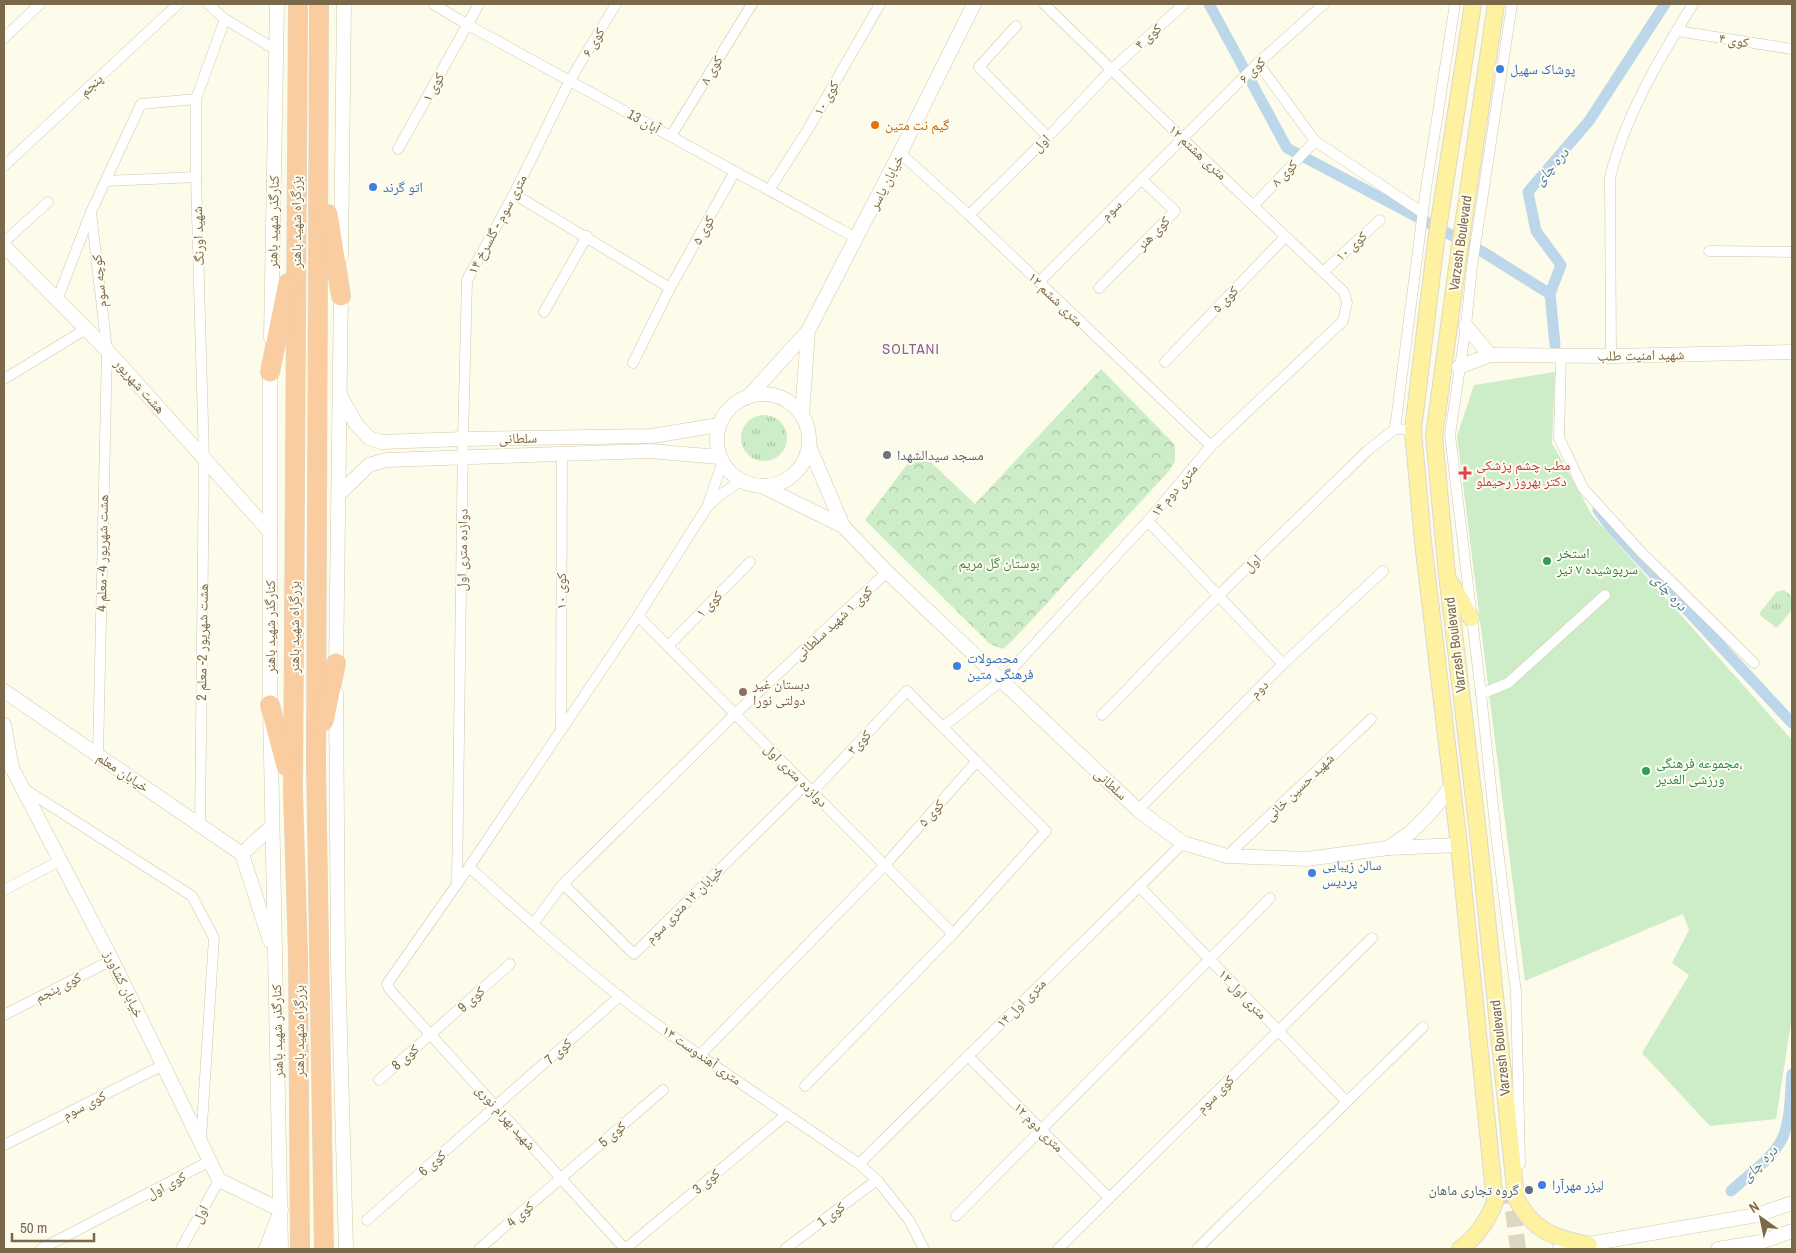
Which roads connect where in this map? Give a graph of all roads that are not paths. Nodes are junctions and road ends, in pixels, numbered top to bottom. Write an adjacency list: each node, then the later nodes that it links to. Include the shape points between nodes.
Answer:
1 (40, 4): 26 (street)
2 (178, 4): 40 (street, پنجم)
3 (208, 4): 22 (street)
4 (276, 4): 28 (street, کنارگذر شهید باهنر)
5 (298, 4): 56 (highway, بزرگراه شهید باهنر)
6 (320, 4): 39 (highway, بزرگراه شهید باهنر)
7 (344, 4): 66 (street)
8 (432, 4): 23 (street, 13 آبان)
9 (479, 4): 23 (street)
10 (616, 4): 31 (street, کوی ۶)
11 (752, 4): 33 (street, کوی ۸)
12 (880, 4): 45 (street, کوی ۱۰)
13 (974, 4): 38 (street, خیابان یاسر)
14 (1044, 4): 30 (street, ۱۲ متری هشتم)
15 (1184, 4): 30 (street, کوی ۴)
16 (1324, 4): 29 (street, کوی ۶)
17 (1455, 4): 50 (street)
18 (1473, 4): 57 (main road, Varzesh Boulevard)
19 (1496, 4): 58 (main road, Varzesh Boulevard)
20 (1512, 4): 70 (street, via 1472,266)
21 (1693, 4): 25 (street)
22 (225, 19): 28 (street); 32 (street, شهید اورنگ)
23 (468, 25): 31 (street, 13 آبان); 37 (street, کوی ۱)
24 (1016, 26): 34 (street, via 980,67)
25 (1677, 31): 27 (street, کوی ۴); 77 (street, via 1647,80 1617,148 1610,177)
26 (4, 38)
27 (1792, 49)
28 (276, 50): 81 (street, کنارگذر شهید باهنر)
29 (1258, 63): 35 (street, کوی ۶); 36 (street)
30 (1112, 69): 34 (street, اول); 35 (street, ۱۲ متری هشتم)
31 (570, 80): 33 (street, 13 آبان); 46 (street, ۱۴ متری سوم - گلسرخ)
32 (196, 99): 42 (street, شهید اورنگ); 44 (street, via 141,104)
33 (671, 136): 41 (street, 13 آبان)
34 (1048, 137): 51 (street, اول)
35 (1182, 138): 43 (street, سوم); 48 (street, ۱۲ متری هشتم)
36 (1315, 141): 48 (street, کوی ۸); 50 (street)
37 (398, 149)
38 (900, 153): 51 (street, ۱۲ متری ششم); 55 (street, خیابان یاسر)
39 (319, 158): 66 (highway); 127 (highway, بزرگراه شهید باهنر)
40 (4, 166)
41 (735, 171): 45 (street, 13 آبان); 64 (street, کوی ۵)
42 (196, 177): 44 (street); 94 (street, شهید اورنگ)
43 (1141, 179): 63 (street, سوم); 65 (street, کوی هنر, via 1175,211)
44 (106, 181): 49 (street)
45 (769, 190): 55 (street, 13 آبان)
46 (514, 194): 53 (street); 89 (street, ۱۴ متری سوم - گلسرخ, via 467,280)
47 (48, 202): 59 (street)
48 (1254, 205): 54 (street, ۱۲ متری هشتم)
49 (92, 212): 67 (street); 73 (street, کوچه سوم)
50 (1423, 213): 87 (street)
51 (969, 215): 63 (street, ۱۲ متری ششم)
52 (1380, 220): 62 (street, کوی ۱۰)
53 (586, 236): 64 (street); 69 (street)
54 (1285, 236): 62 (street, ۱۲ متری هشتم); 78 (street, کوی ۵)
55 (856, 238): 72 (street, خیابان یاسر)
56 (296, 240): 81 (highway); 132 (highway, بزرگراه شهید باهنر)
57 (1436, 241): 58 (main road); 88 (main road, Varzesh Boulevard)
58 (1460, 246): 106 (main road, Varzesh Boulevard, via 1434,436)
59 (5, 249): 67 (street, هشت شهریور)
60 (1709, 251): 61 (street)
61 (1792, 252)
62 (1323, 272): 68 (street, ۱۲ متری هشتم, via 1344,292)
63 (1039, 282): 91 (street, ۱۲ متری ششم)
64 (670, 288): 79 (street, کوی ۵)
65 (1099, 288)
66 (341, 296): 83 (street)
67 (57, 300): 71 (street, هشت شهریور)
68 (1348, 303): 91 (street, ۱۴ متری دوم, via 1343,321)
69 (544, 312)
70 (1466, 326): 75 (street); 80 (street)
71 (86, 329): 73 (street, هشت شهریور); 82 (street)
72 (808, 331): 84 (street, خیابان یاسر); 85 (street, خیابان یاسر)
73 (107, 350): 94 (street, هشت شهریور); 125 (street, هشت شهریور 4- معلم 4)
74 (1792, 352): 77 (street, شهید امنیت طلب)
75 (1490, 355): 76 (street, شهید امنیت طلب); 80 (street)
76 (1561, 355): 77 (street, شهید امنیت طلب); 114 (street, via 1559,438 1583,488 1641,552)
77 (1611, 356)
78 (1165, 362)
79 (633, 363)
80 (1459, 367): 110 (street, via 1450,435)
81 (270, 372): 102 (street, کنارگذر شهید باهنر)
82 (4, 379)
83 (340, 395): 89 (street, سلطانی, via 368,438 381,442); 98 (street)
84 (748, 397): 85 (street, via 770,394 786,400); 86 (street, via 727,411)
85 (802, 416): 90 (street, via 807,424)
86 (719, 425): 89 (street, سلطانی, via 652,436); 95 (street, via 716,441)
87 (1396, 428): 88 (street); 107 (street, اول, via 1367,451)
88 (1413, 430): 129 (main road, Varzesh Boulevard)
89 (463, 439): 93 (street, ۱۴ متری سوم - گلسرخ)
90 (809, 446): 97 (street, via 799,470 787,480); 101 (street)
91 (1211, 446): 100 (street, ۱۴ متری دوم)
92 (562, 454): 93 (street, سلطانی); 95 (street, سلطانی, via 650,452); 124 (street, کوی ۱۰)
93 (463, 457): 98 (street, سلطانی, via 386,460 369,465); 146 (street, دوازده متری اول)
94 (204, 459): 102 (street, هشت شهریور); 134 (street, هشت شهریور 2- معلم 2)
95 (721, 460): 96 (street); 99 (street)
96 (741, 481): 97 (street); 99 (street)
97 (762, 486): 101 (street)
98 (339, 494): 112 (street)
99 (707, 507): 109 (street)
100 (1148, 521): 107 (street); 115 (street, ۱۴ متری دوم)
101 (843, 526): 105 (street, سلطانی)
102 (270, 532): 118 (street, کنارگذر شهید باهنر)
103 (750, 562): 111 (street, کوی ۱)
104 (1383, 571): 113 (street, دوم)
105 (887, 572): 115 (street, سلطانی); 119 (street, کوی ۱ شهید سلطانی)
106 (1447, 575): 110 (main road); 137 (main road, Varzesh Boulevard)
107 (1219, 595): 113 (street); 120 (street, اول)
108 (1605, 595): 117 (street, via 1508,683)
109 (638, 616): 111 (street, دوازده متری اول); 124 (street)
110 (1471, 618): 117 (street)
111 (668, 646): 119 (street, دوازده متری اول)
112 (336, 663): 127 (highway); 196 (street, via 338,960)
113 (1283, 664): 133 (street, دوم)
114 (1754, 664)
115 (1001, 681): 123 (street, ۱۴ متری دوم); 133 (street, سلطانی)
116 (4, 691): 125 (street, خیابان معلم)
117 (1481, 694): 136 (street)
118 (270, 705): 132 (highway); 135 (street, کنارگذر شهید باهنر)
119 (735, 714): 131 (street, دوازده متری اول); 147 (street, کوی ۱ شهید سلطانی)
120 (1102, 715)
121 (1370, 719): 142 (street, شهید حسین خانی)
122 (4, 725): 128 (street, خیابان کشاورز)
123 (943, 727): 126 (street); 131 (street, کوی۳, via 907,691)
124 (561, 729): 145 (street)
125 (98, 755): 134 (street, خیابان معلم)
126 (977, 761): 144 (street, کوی ۵); 152 (street, via 1046,830)
127 (316, 764): 195 (highway, بزرگراه شهید باهنر)
128 (8, 770): 130 (street, خیابان کشاورز)
129 (1452, 786): 139 (main road, Varzesh Boulevard); 140 (street, via 1411,832)
130 (22, 788): 143 (street, خیابان کشاورز); 173 (street, via 192,896 214,938)
131 (808, 788): 144 (street, دوازده متری اول); 147 (street, خیابان ۱۴ متری سوم, via 634,954)
132 (293, 791): 194 (highway, بزرگراه شهید باهنر)
133 (1138, 810): 138 (street, سلطانی)
134 (200, 825): 141 (street, خیابان معلم)
135 (272, 826): 141 (street); 154 (street, کنارگذر شهید باهنر)
136 (1496, 834): 137 (street); 177 (street, via 1516,992 1520,1165)
137 (1479, 841): 177 (main road, Varzesh Boulevard)
138 (1183, 843): 142 (street, سلطانی); 148 (street, ۱۴ متری اول)
139 (1459, 844): 140 (street, سلطانی); 183 (main road, Varzesh Boulevard)
140 (1388, 848): 142 (street, سلطانی, via 1307,859)
141 (242, 854): 154 (street)
142 (1227, 856)
143 (61, 860): 149 (street); 156 (street, خیابان کشاورز)
144 (885, 866): 152 (street, دوازده متری اول); 163 (street, کوی ۵)
145 (469, 867): 146 (street); 151 (street, ۱۴ متری آهندوست)
146 (457, 884): 162 (street, شهید بهرام نوری, via 387,984)
147 (563, 884): 151 (street, کوی ۱ شهید سلطانی)
148 (1139, 886): 155 (street, ۱۲ متری اول); 164 (street, ۱۴ متری اول)
149 (4, 890)
150 (1270, 898): 155 (street)
151 (533, 924): 158 (street, ۱۴ متری آهندوست)
152 (953, 934): 167 (street)
153 (1372, 938): 161 (street, کوی سوم)
154 (275, 956): 185 (street, کنارگذر شهید باهنر)
155 (1210, 959): 161 (street, ۱۲ متری اول); 172 (street)
156 (112, 960): 159 (street, کوی پنجم); 165 (street, خیابان کشاورز)
157 (510, 964): 162 (street, کوی 9)
158 (620, 996): 163 (street, ۱۴ متری آهندوست); 170 (street, کوی 7)
159 (4, 1015)
160 (1423, 1027): 169 (street)
161 (1279, 1031): 169 (street, ۱۲ متری اول); 181 (street, کوی سوم)
162 (432, 1035): 166 (street, کوی 8); 170 (street, شهید بهرام نوری)
163 (700, 1055): 171 (street, ۱۴ متری آهندوست)
164 (968, 1056): 172 (street, ۱۲ متری دوم); 176 (street, ۱۴ متری اول)
165 (164, 1065): 173 (street, خیابان کشاورز); 174 (street, کوی سوم)
166 (379, 1080)
167 (804, 1086)
168 (662, 1090): 178 (street, کوی 5)
169 (1347, 1102): 202 (street)
170 (496, 1106): 178 (street, شهید بهرام نوری); 187 (street, کوی 6)
171 (787, 1114): 176 (street, ۱۴ متری آهندوست); 198 (street, کوی 3)
172 (1041, 1130): 181 (street, ۱۲ متری دوم); 186 (street)
173 (201, 1140): 175 (street, خیابان کشاورز)
174 (4, 1145)
175 (210, 1161): 179 (street, خیابان کشاورز); 190 (street, کوی اول)
176 (859, 1164): 180 (street, ۱۴ متری آهندوست)
177 (1513, 1173): 182 (main road, Varzesh Boulevard)
178 (561, 1178): 197 (street, کوی 4); 198 (street, شهید بهرام نوری)
179 (218, 1180): 185 (street); 191 (street, اول)
180 (877, 1180): 199 (street, کوی 1); 200 (street, ۱۴ متری آهندوست, via 909,1220)
181 (1109, 1198): 201 (street, کوی سوم)
182 (1516, 1198): 183 (main road, via 1515,1204 1507,1210 1498,1208); 189 (main road, Varzesh Boulevard, via 1524,1214 1537,1225 1566,1240)
183 (1495, 1202): 203 (main road, via 1479,1232)
184 (1792, 1203): 189 (street, via 1757,1215)
185 (281, 1210): 192 (street); 193 (street, کنارگذر شهید باهنر)
186 (956, 1216)
187 (367, 1220)
188 (1792, 1231): 205 (street, via 1760,1242)
189 (1589, 1245): 204 (street)
190 (41, 1249)
191 (181, 1249)
192 (266, 1249)
193 (282, 1249)
194 (300, 1249)
195 (324, 1249)
196 (346, 1249)
197 (479, 1249)
198 (625, 1249)
199 (785, 1249)
200 (924, 1249)
201 (1058, 1249)
202 (1197, 1249)
203 (1460, 1249)
204 (1560, 1249)
205 (1718, 1249)

